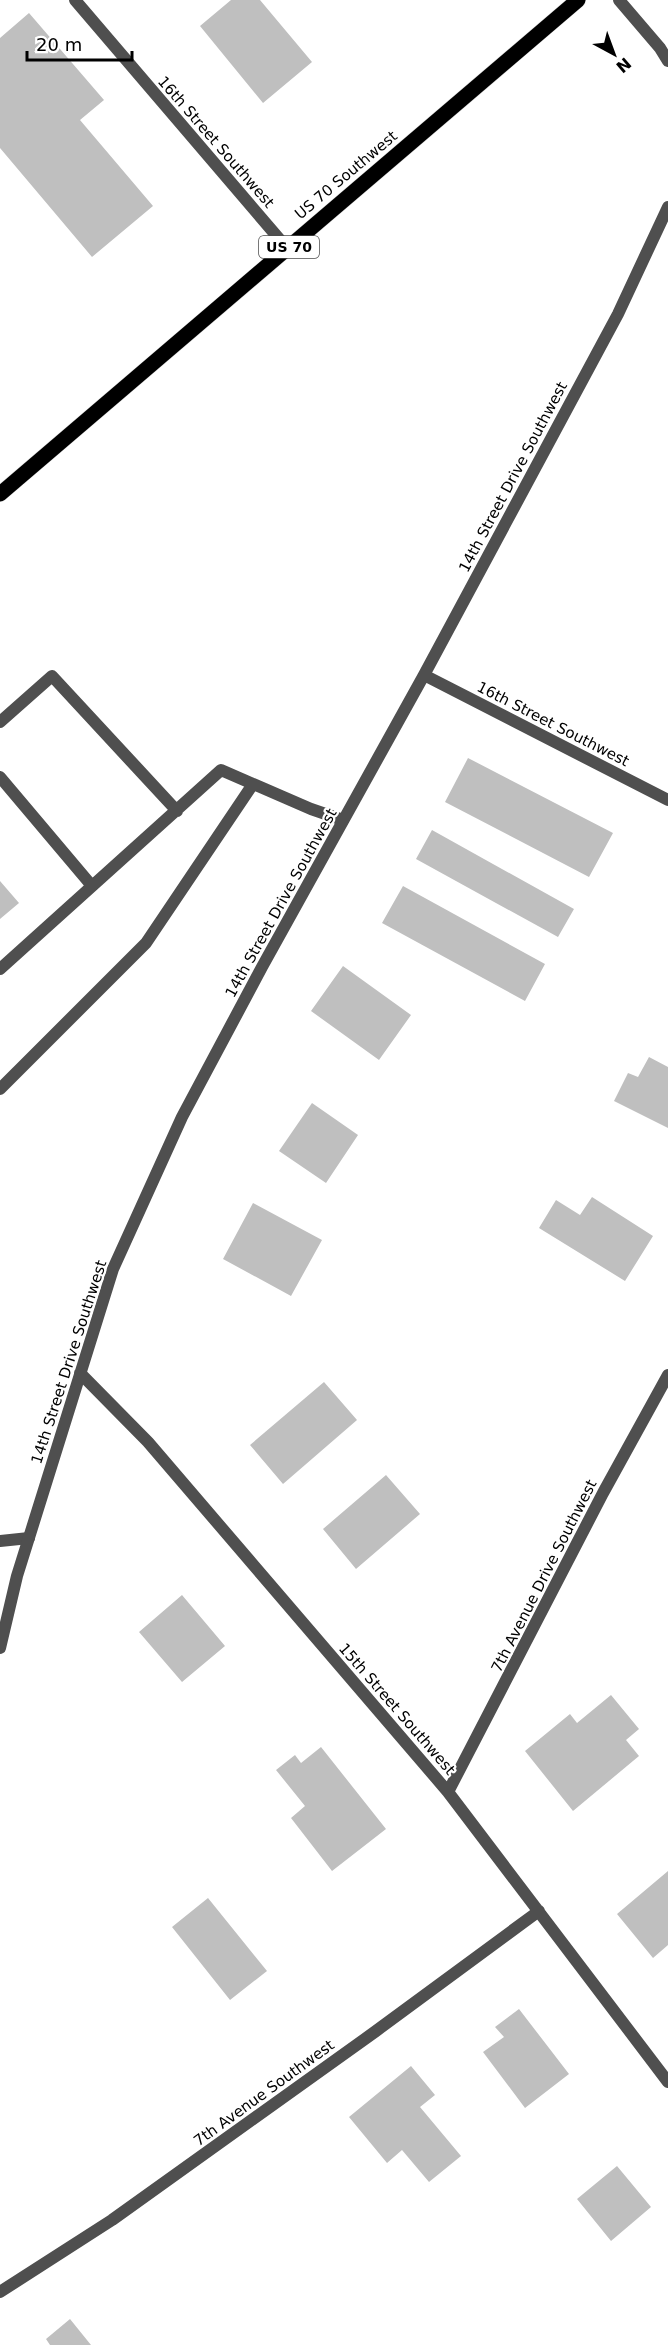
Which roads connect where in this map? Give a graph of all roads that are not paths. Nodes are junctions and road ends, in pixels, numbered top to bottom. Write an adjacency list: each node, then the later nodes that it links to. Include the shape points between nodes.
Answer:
1 (75, 0): 6 (street, 16th Street Southwest)
2 (578, 0): 6 (main road, US 70 Southwest / US 70)
3 (619, 0): 4 (street)
4 (668, 62)
5 (668, 207): 8 (street, 14th Street Drive Southwest, via 618,314)
6 (287, 248): 7 (main road, US 70 Southwest / US 70)
7 (0, 494)
8 (424, 675): 12 (street, 16th Street Southwest); 14 (street, 14th Street Drive Southwest)
9 (0, 722): 13 (street, via 52,676)
10 (0, 777): 15 (street)
11 (253, 784): 13 (street, via 221,770); 14 (street); 17 (street, via 146,943)
12 (668, 800)
13 (177, 811): 15 (street)
14 (343, 820): 18 (street, 14th Street Drive Southwest, via 182,1117 112,1269)
15 (92, 886): 16 (street)
16 (0, 969)
17 (0, 1089)
18 (80, 1373): 20 (street, 14th Street Drive Southwest); 23 (street, 15th Street Southwest, via 155,1451)
19 (668, 1375): 23 (street, 7th Avenue Drive Southwest)
20 (29, 1538): 21 (street); 22 (street, 14th Street Drive Southwest)
21 (0, 1541)
22 (0, 1648)
23 (448, 1792): 24 (street, 15th Street Southwest)
24 (539, 1911): 25 (street, 15th Street Southwest); 26 (street, 7th Avenue Southwest, via 131,2207)
25 (668, 2082)
26 (0, 2292)

